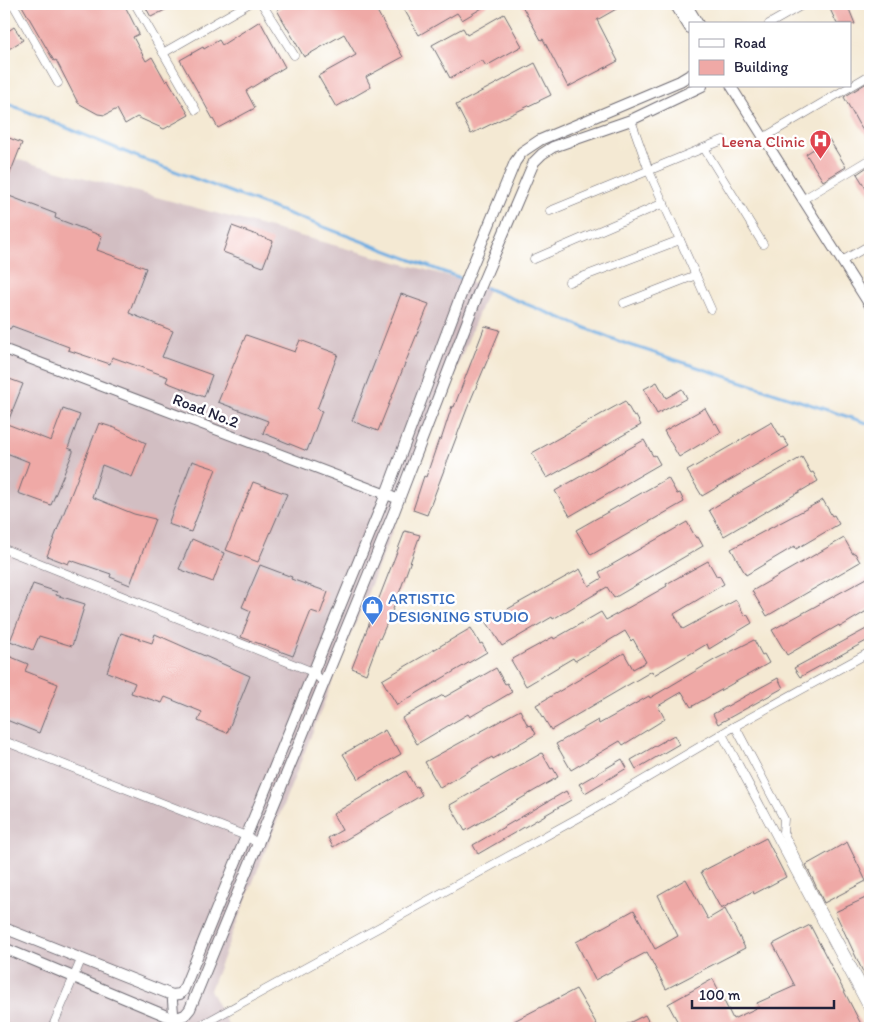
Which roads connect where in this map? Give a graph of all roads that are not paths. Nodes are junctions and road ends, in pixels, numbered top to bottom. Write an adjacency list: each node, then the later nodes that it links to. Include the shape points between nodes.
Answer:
1 (13, 4): 15 (street)
2 (135, 4): 11 (street)
3 (248, 4): 11 (street)
4 (262, 4): 12 (street)
5 (676, 4): 10 (main road)
6 (686, 4): 8 (main road)
7 (804, 4): 9 (street)
8 (697, 22)
9 (772, 22)
10 (689, 26)
11 (163, 52): 20 (street)
12 (294, 55)
13 (870, 75): 16 (street)
14 (689, 76): 36 (main road, via 540,140 522,152 510,173)
15 (58, 83)
16 (852, 86)
17 (698, 88): 21 (main road)
18 (732, 88): 22 (street)
19 (848, 88): 22 (street)
20 (196, 110)
21 (631, 120): 26 (street); 37 (main road, via 553,147 534,162)
22 (763, 138): 27 (street)
23 (723, 140): 24 (street)
24 (704, 148): 26 (street); 31 (street)
25 (870, 159): 27 (street)
26 (649, 171): 28 (street); 29 (street)
27 (802, 200): 34 (street)
28 (664, 203): 30 (street); 33 (street)
29 (550, 211)
30 (680, 240): 35 (street); 38 (street)
31 (763, 244)
32 (870, 245): 34 (street)
33 (534, 259)
34 (842, 261): 40 (street)
35 (696, 275): 39 (street); 41 (street)
36 (468, 276): 37 (main road); 43 (main road)
37 (482, 282): 44 (main road)
38 (569, 282)
39 (624, 303)
40 (870, 306)
41 (711, 309)
42 (4, 350): 43 (street, Road No.2)
43 (386, 494): 44 (street, Road No.2); 47 (main road)
44 (398, 499): 48 (main road)
45 (4, 549): 47 (street)
46 (870, 652): 49 (street)
47 (313, 672): 48 (street); 52 (main road)
48 (323, 682): 53 (main road)
49 (735, 726): 50 (street); 59 (street, via 784,819 783,832 804,875)
50 (722, 734): 60 (street); 63 (street, via 589,812)
51 (4, 741): 52 (street)
52 (246, 836): 53 (street); 58 (main road, via 183,990)
53 (259, 844): 61 (main road, via 190,1010)
54 (4, 928): 56 (main road)
55 (4, 948): 57 (main road)
56 (81, 960): 57 (street); 58 (main road)
57 (74, 978): 61 (main road); 62 (street)
58 (172, 995): 61 (street)
59 (870, 999)
60 (870, 1012)
61 (175, 1023)
62 (52, 1028)
63 (196, 1028)

